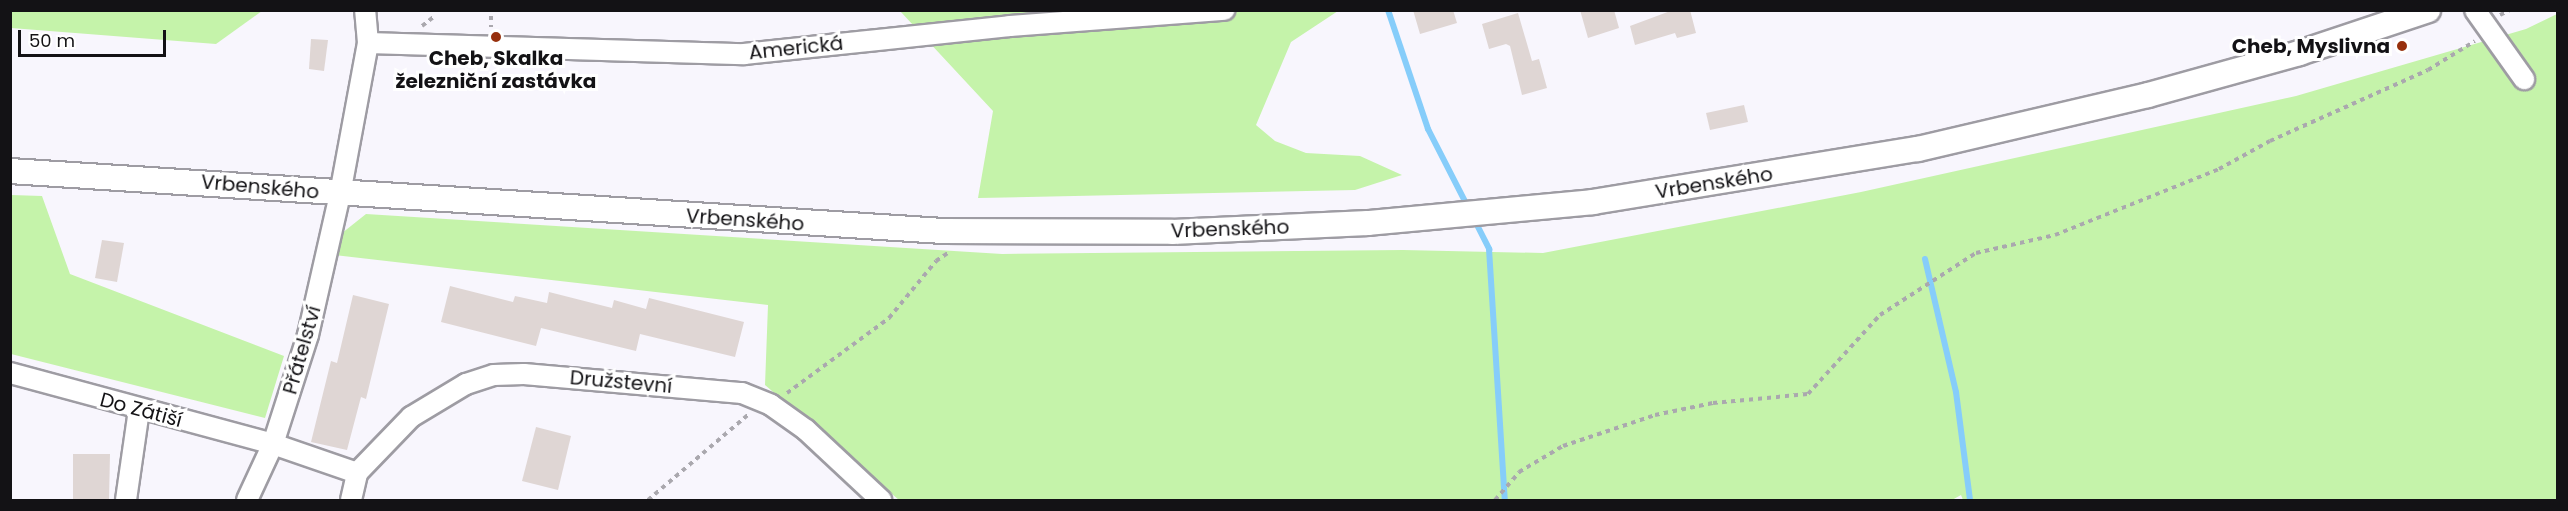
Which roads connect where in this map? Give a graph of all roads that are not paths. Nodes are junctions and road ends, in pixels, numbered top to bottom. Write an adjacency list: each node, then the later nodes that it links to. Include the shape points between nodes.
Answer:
1 (365, 10): 5 (street)
2 (1224, 10): 5 (street, Americká, via 1010,26 744,54)
3 (2428, 10): 8 (main road, Vrbenského, via 2299,53 2031,124 1918,149 1593,202 1368,223 1172,232 965,232)
4 (2475, 10): 6 (street)
5 (368, 43): 8 (street)
6 (2524, 79)
7 (10, 171): 8 (main road, Vrbenského)
8 (340, 194): 11 (street, Přátelství, via 308,335)
9 (10, 373): 10 (street, Do Zátiší)
10 (139, 410): 11 (street, Do Zátiší); 13 (street)
11 (273, 444): 12 (street); 14 (street, Přátelství)
12 (357, 473): 15 (street); 16 (street, Družstevní, via 411,417 466,384 494,375 741,393 771,405 806,430)
13 (126, 501)
14 (247, 501)
15 (351, 501)
16 (881, 501)

